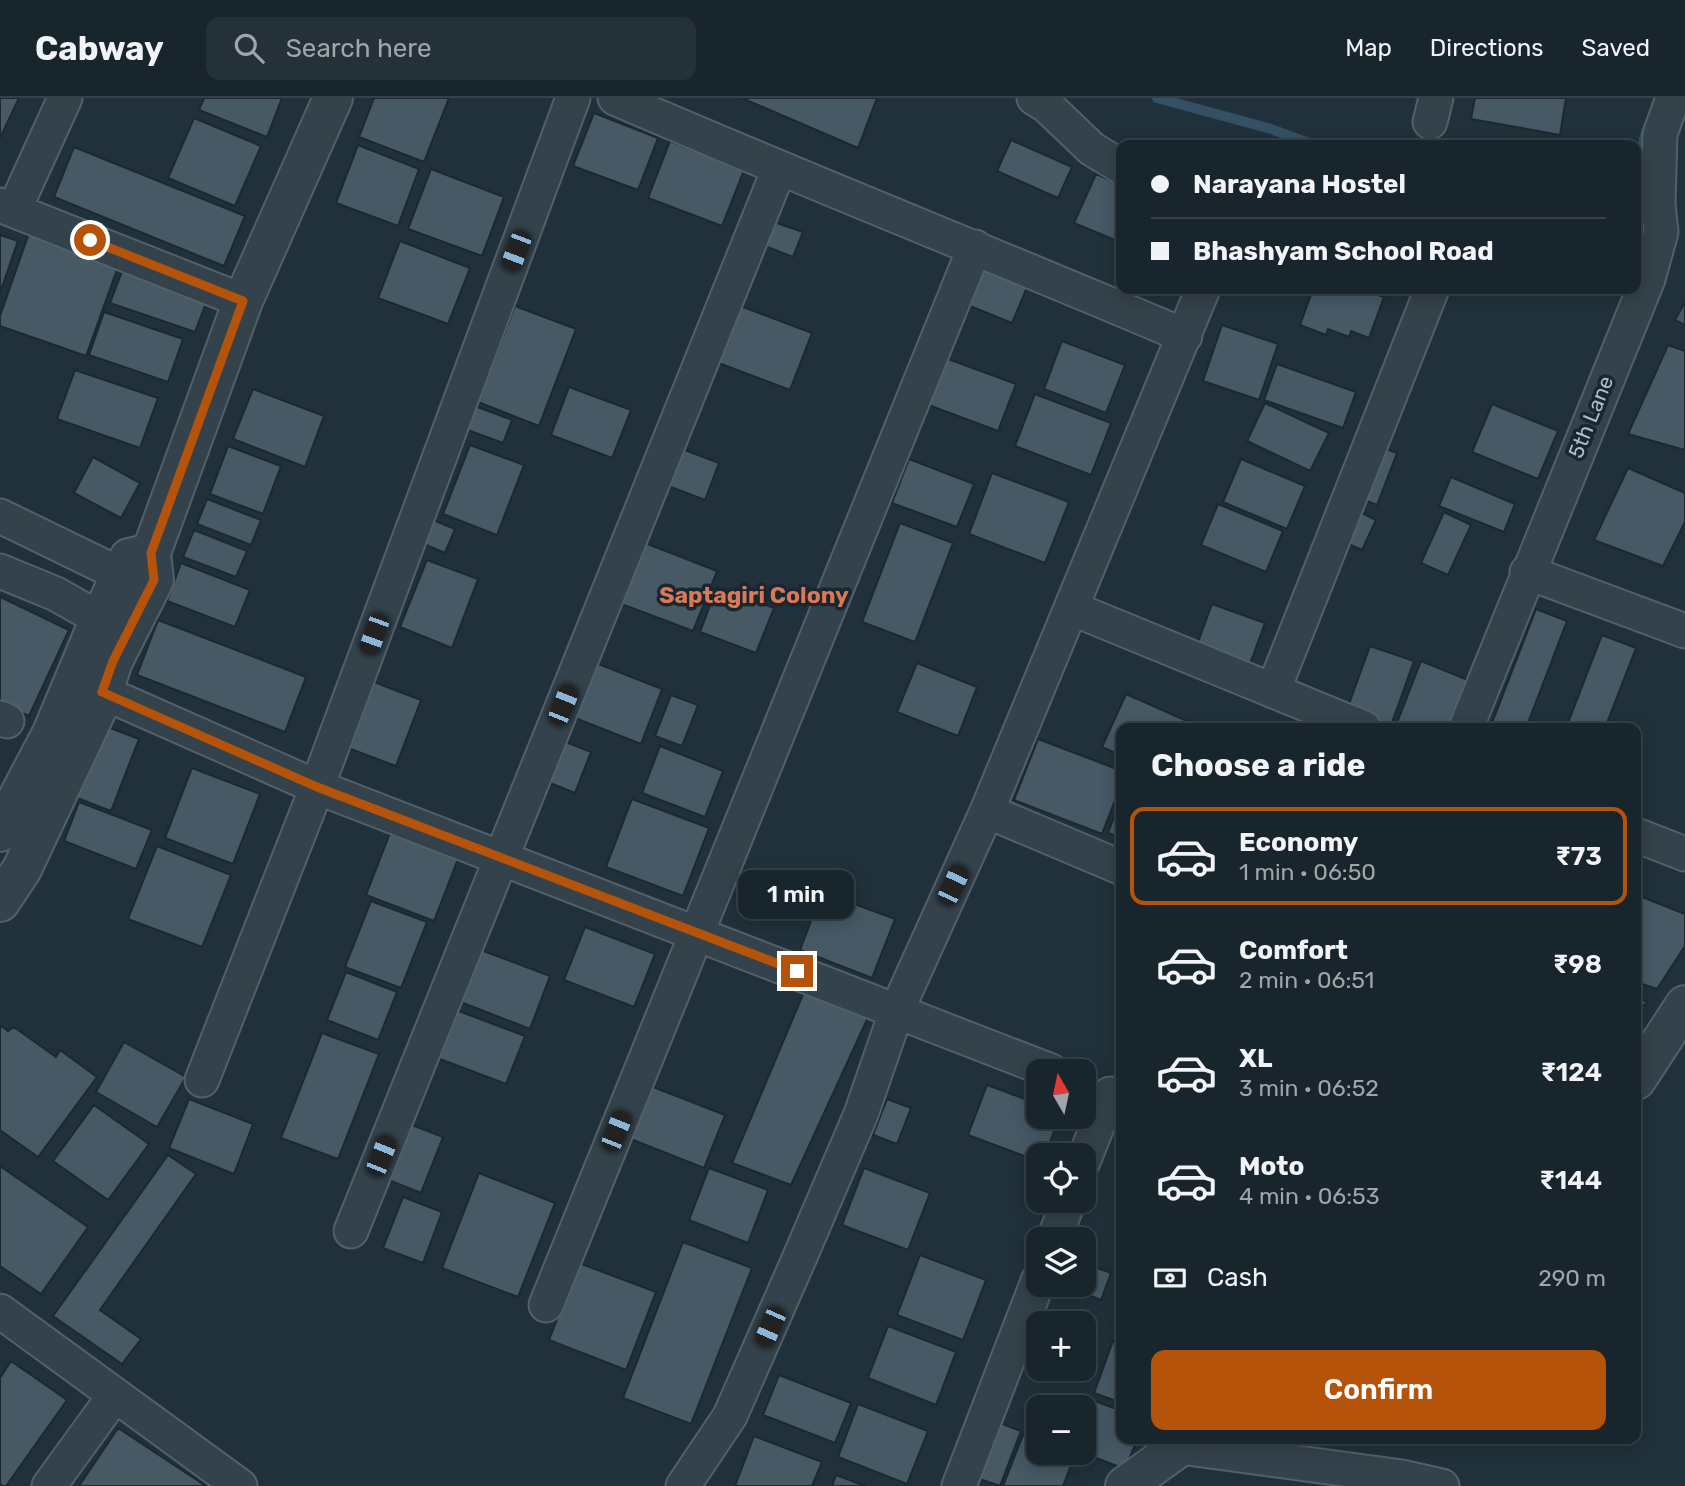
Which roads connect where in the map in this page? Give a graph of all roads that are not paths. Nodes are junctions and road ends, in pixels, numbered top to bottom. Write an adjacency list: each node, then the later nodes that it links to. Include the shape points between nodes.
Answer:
1 (65, 98): 9 (street)
2 (333, 98): 13 (street)
3 (573, 98): 26 (street)
4 (615, 98): 8 (street)
5 (1034, 98): 7 (street, via 1092,149)
6 (1673, 98): 18 (street, 5th Lane, via 1660,134 1661,232 1648,279)
7 (1116, 163)
8 (779, 169): 10 (street); 31 (street)
9 (7, 207): 13 (street)
10 (975, 247): 14 (street); 34 (street)
11 (1201, 294): 14 (street)
12 (1430, 294): 22 (street)
13 (243, 301): 17 (street)
14 (1185, 336): 19 (street)
15 (0, 516): 17 (street)
16 (0, 571): 20 (street, via 56,594)
17 (141, 572): 20 (street)
18 (1527, 572): 21 (street); 25 (street, 5th Lane)
19 (1071, 608): 22 (street); 27 (street)
20 (113, 627): 23 (street, via 113,661); 28 (street)
21 (1685, 631)
22 (1273, 691): 24 (street)
23 (102, 692): 26 (street); 33 (street, via 22,869)
24 (1352, 723)
25 (1468, 723)
26 (317, 787): 31 (street); 39 (street)
27 (987, 811): 32 (street); 36 (street)
28 (0, 832)
29 (1641, 837): 30 (street)
30 (1685, 854)
31 (501, 858): 34 (street); 42 (street)
32 (1116, 865)
33 (0, 902)
34 (697, 933): 36 (street); 44 (street)
35 (1685, 1006): 38 (street)
36 (897, 1010): 37 (street); 52 (street, via 861,1114 730,1416)
37 (1026, 1061)
38 (1641, 1072)
39 (202, 1080)
40 (1105, 1092): 41 (street)
41 (1089, 1143)
42 (351, 1231)
43 (1031, 1297): 53 (street)
44 (546, 1305)
45 (0, 1311): 46 (street)
46 (115, 1395): 50 (street); 51 (street)
47 (1181, 1444): 54 (street)
48 (1201, 1444): 49 (street)
49 (1401, 1481): 55 (street)
50 (49, 1486)
51 (240, 1486)
52 (683, 1486)
53 (958, 1486)
54 (1125, 1486)
55 (1442, 1486)

